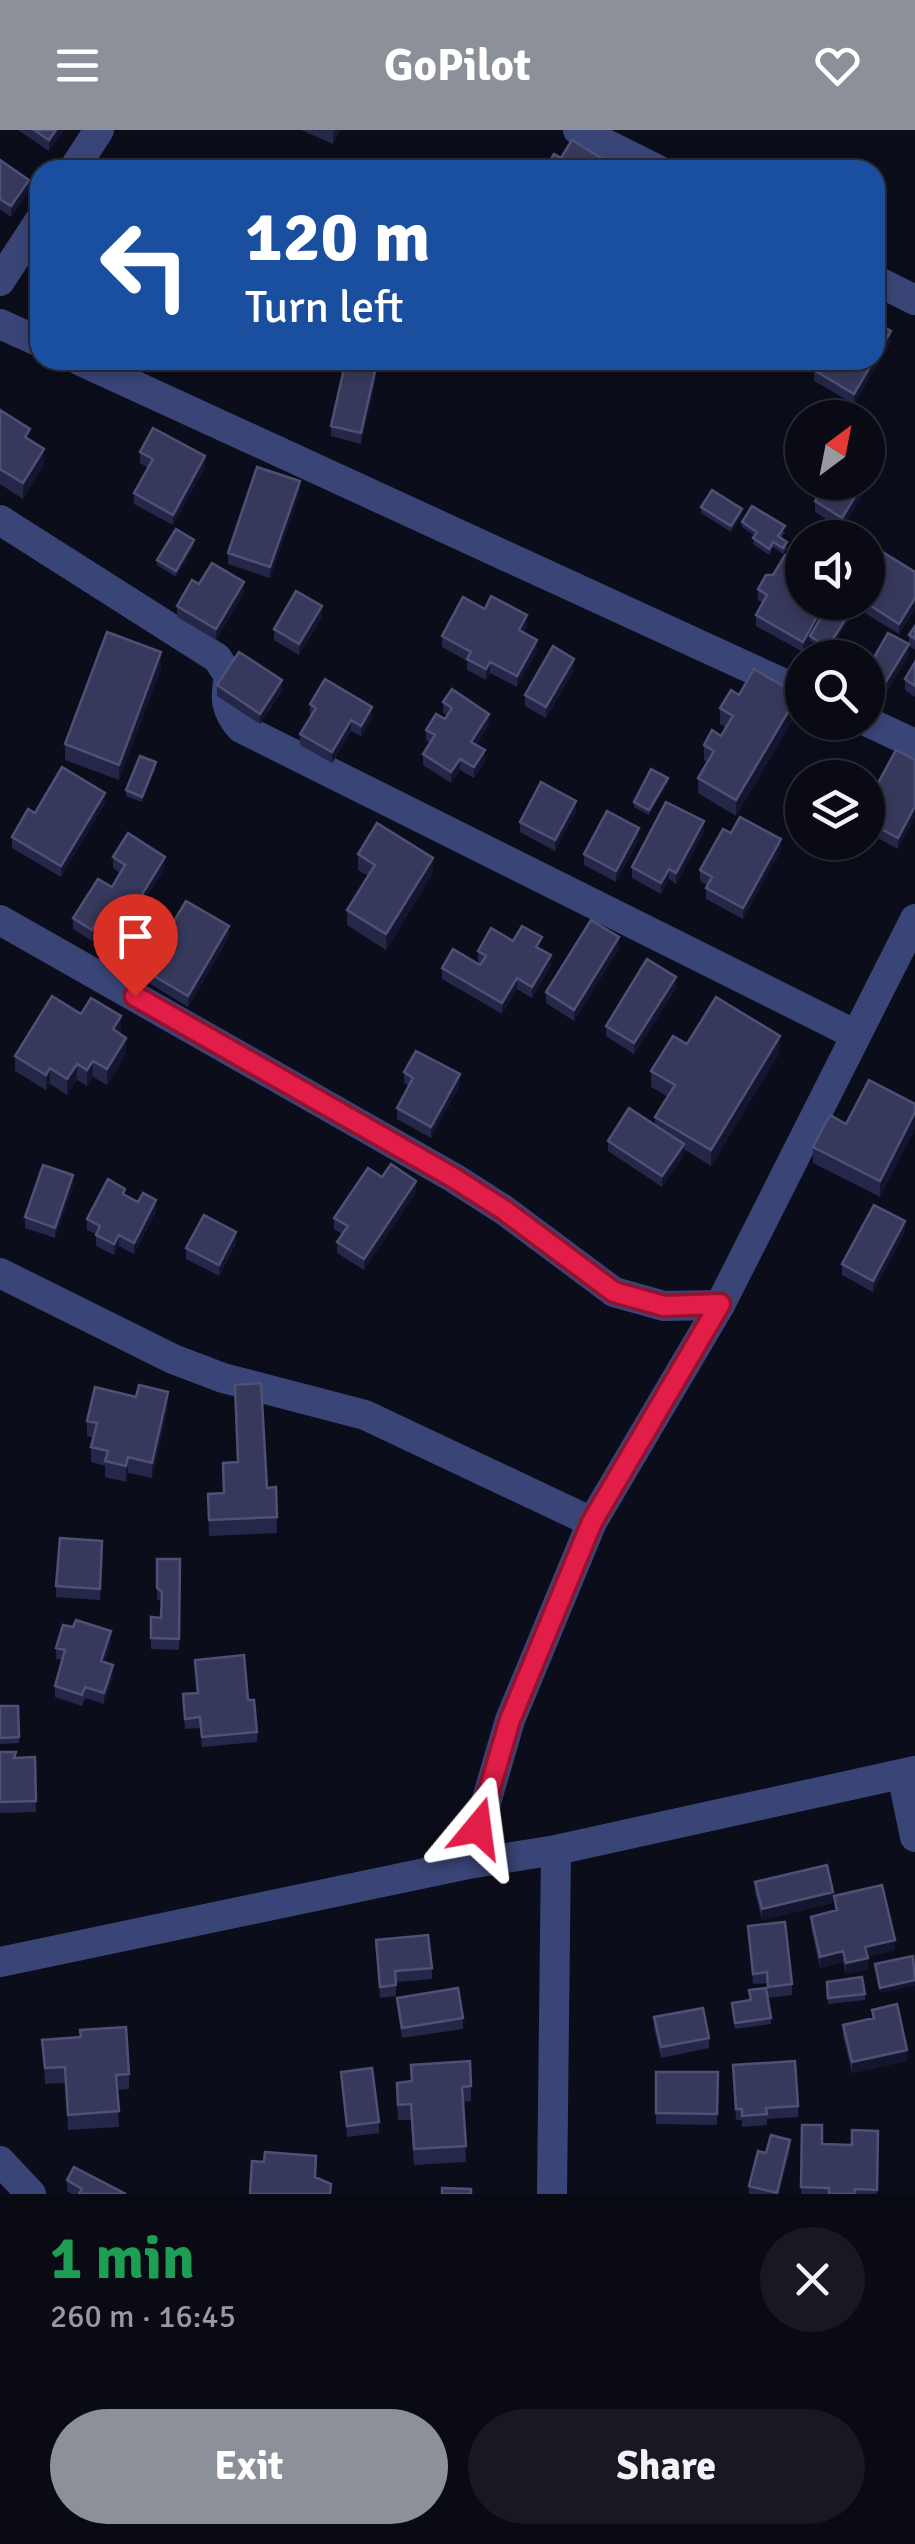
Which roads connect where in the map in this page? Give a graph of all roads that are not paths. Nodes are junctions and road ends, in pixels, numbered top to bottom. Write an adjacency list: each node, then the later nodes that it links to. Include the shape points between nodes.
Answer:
1 (99, 130): 3 (street)
2 (578, 130): 4 (street)
3 (79, 160)
4 (638, 160)
5 (30, 235): 6 (street)
6 (0, 281)
7 (885, 285): 8 (street)
8 (915, 300)
9 (0, 324): 10 (street)
10 (30, 338)
11 (101, 370): 13 (street)
12 (0, 520): 18 (street, via 217,658 229,676 227,708 242,728)
13 (785, 684)
14 (885, 730): 15 (street)
15 (915, 744)
16 (915, 919): 18 (street)
17 (0, 920): 20 (street, via 454,1178 614,1292 664,1306)
18 (856, 1035): 20 (street)
19 (0, 1273): 21 (street, via 174,1359 366,1415)
20 (720, 1304): 21 (street)
21 (592, 1522): 25 (street, via 510,1720)
22 (909, 1772): 23 (street); 24 (street)
23 (915, 1837)
24 (556, 1850): 25 (street); 29 (street)
25 (468, 1864): 26 (street)
26 (0, 1962)
27 (0, 2161): 28 (street)
28 (31, 2194)
29 (552, 2194)

